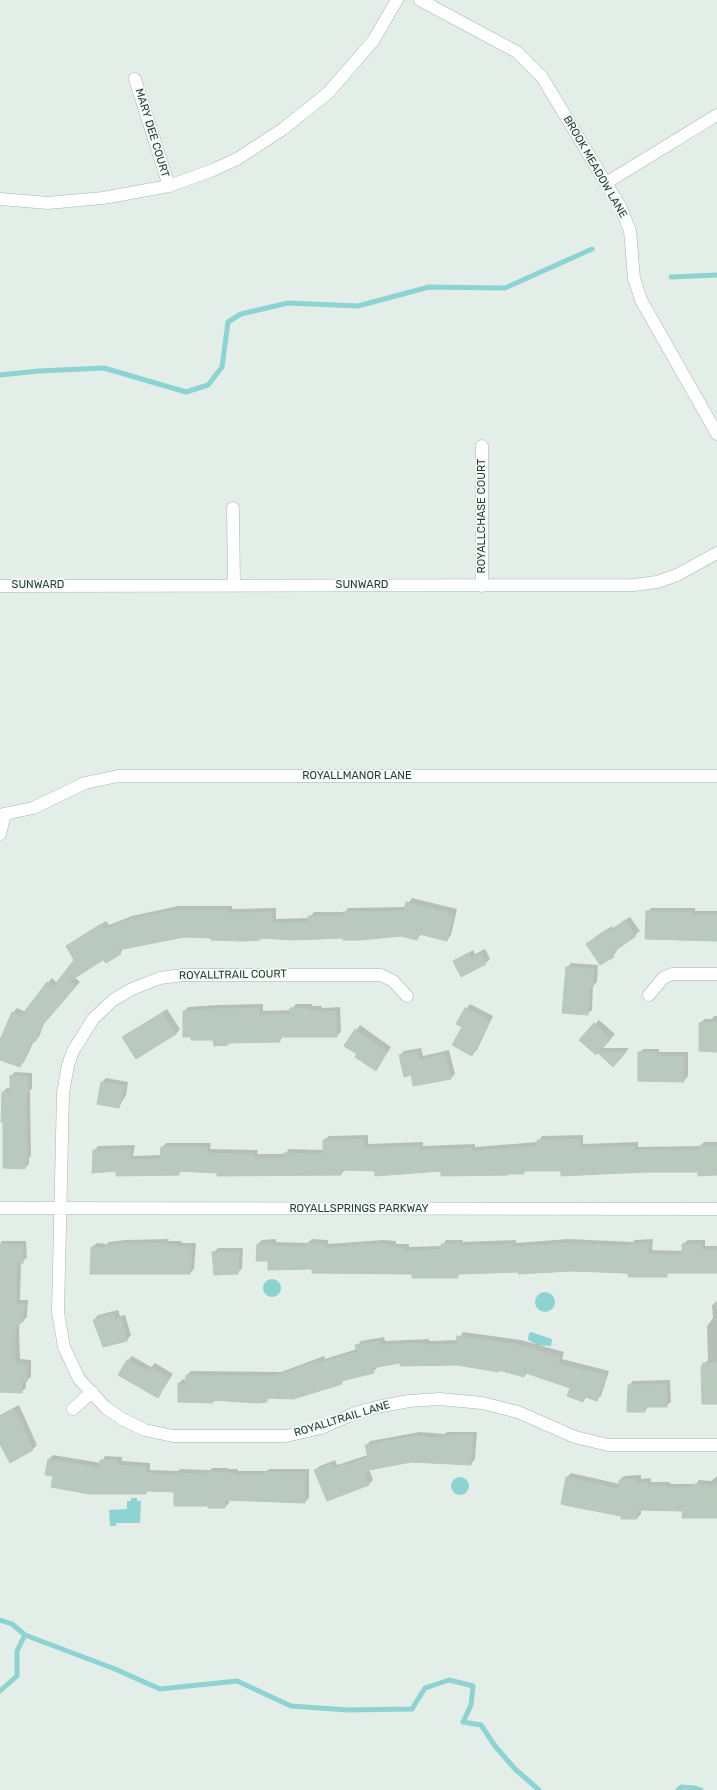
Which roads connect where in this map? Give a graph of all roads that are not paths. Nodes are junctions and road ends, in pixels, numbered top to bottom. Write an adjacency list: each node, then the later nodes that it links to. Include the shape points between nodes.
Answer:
1 (397, 0): 6 (street, via 379,33 363,55 328,93 283,129 237,159)
2 (420, 0): 5 (street, BROOK MEADOW LANE, via 500,42 530,64 542,78)
3 (135, 79): 6 (street, MARY DEE COURT)
4 (717, 115): 5 (street)
5 (606, 183): 8 (street, BROOK MEADOW LANE, via 621,208 630,231 634,278 641,300)
6 (169, 186): 7 (street, via 103,198 48,203)
7 (0, 199)
8 (717, 434)
9 (482, 446): 14 (street, ROYALLCHASE COURT)
10 (233, 508): 12 (street)
11 (717, 553): 14 (street, SUNWARD, via 677,575 657,582 634,585)
12 (234, 585): 13 (street, SUNWARD); 14 (street, SUNWARD)
13 (0, 586)
14 (482, 586)
15 (717, 776): 16 (street, ROYALLMANOR LANE, via 118,776 85,783 33,808)
16 (2, 815): 17 (street, ROYALLMANOR LANE)
17 (0, 834)
18 (717, 974): 19 (street, via 672,974 663,978)
19 (648, 995)
20 (407, 996): 22 (street, ROYALLTRAIL COURT, via 393,981 381,975 183,974 145,982 123,994 93,1020 78,1041 68,1065 63,1093)
21 (0, 1208): 22 (street, ROYALLSPRINGS PARKWAY)
22 (59, 1208): 23 (street, ROYALLSPRINGS PARKWAY); 24 (street, ROYALLTRAIL LANE, via 58,1312 62,1337 73,1369)
23 (717, 1209)
24 (92, 1392): 25 (street); 26 (street, ROYALLTRAIL LANE, via 105,1407 133,1425 173,1436 286,1436 321,1428 355,1413 377,1407 440,1399 482,1403 518,1412 575,1437 608,1445)
25 (73, 1409)
26 (717, 1445)

